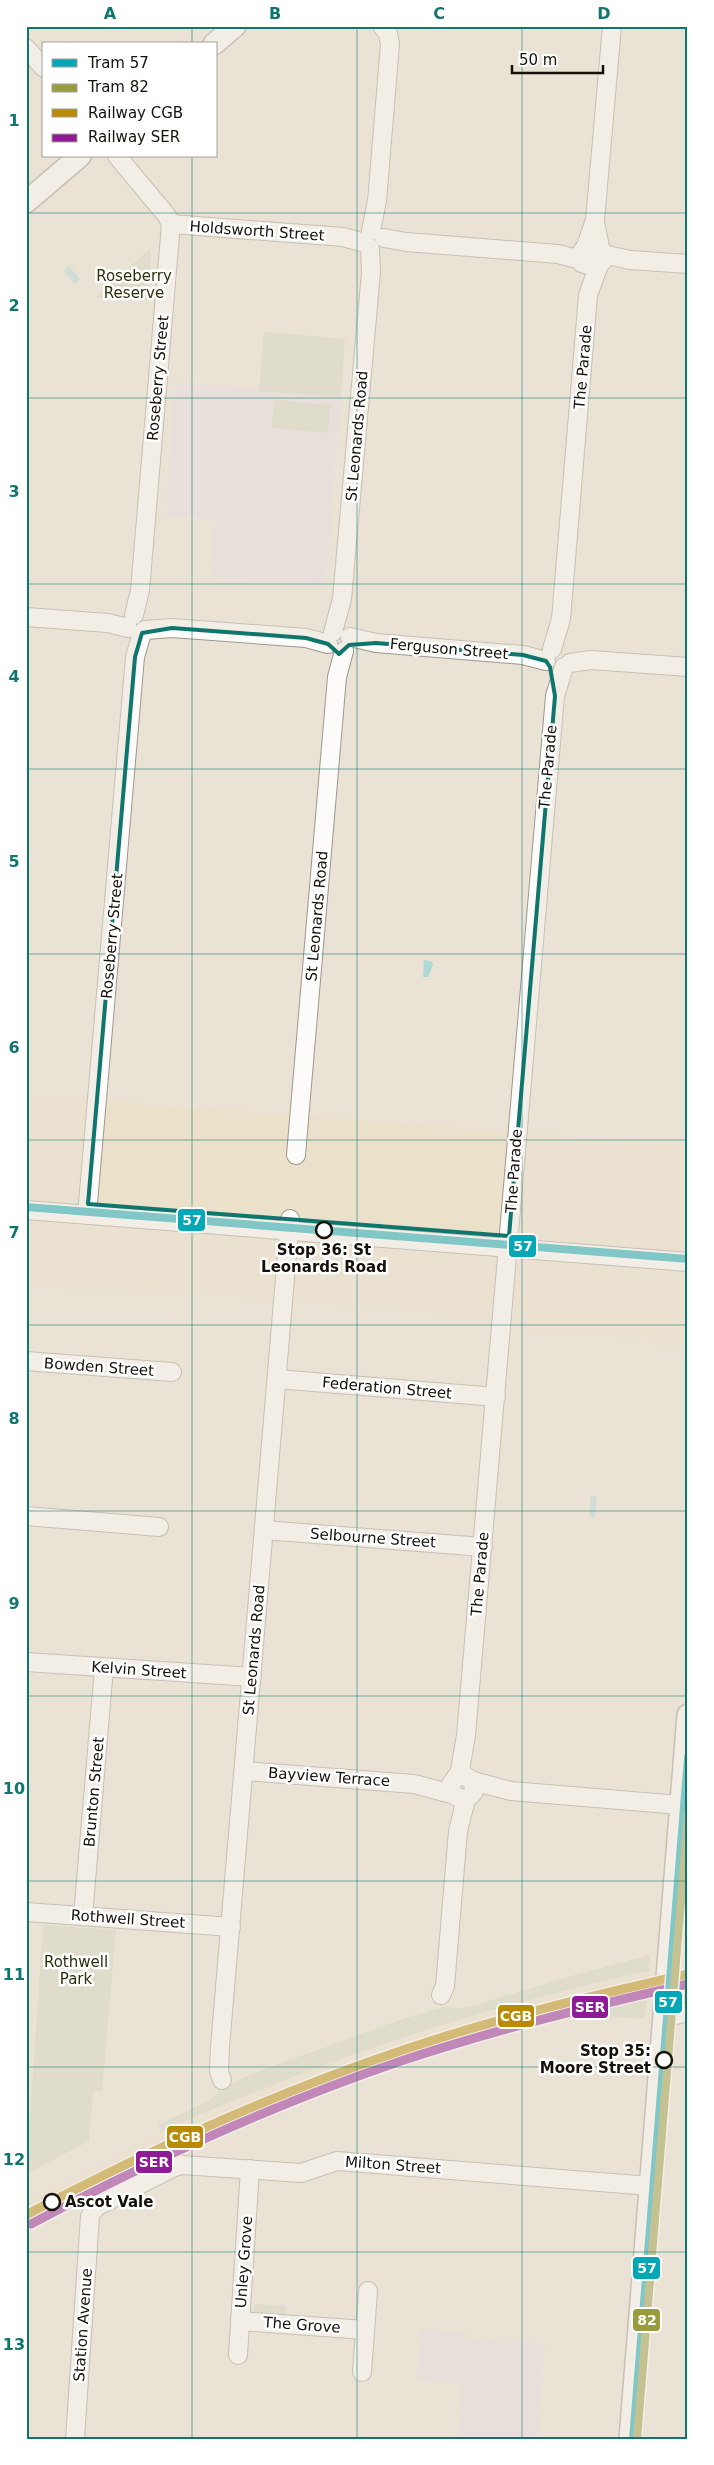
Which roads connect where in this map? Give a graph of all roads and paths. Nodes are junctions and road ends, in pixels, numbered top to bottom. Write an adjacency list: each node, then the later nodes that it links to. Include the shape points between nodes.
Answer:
1 (235, 26): 4 (main road)
2 (382, 26): 11 (street, St Leonards Road, via 390,44)
3 (612, 26): 12 (street, The Parade)
4 (216, 42)
5 (26, 48): 6 (street)
6 (42, 66)
7 (78, 158): 9 (main road)
8 (119, 158): 10 (street)
9 (26, 202)
10 (171, 224): 11 (street, Holdsworth Street); 15 (street, Roseberry Street)
11 (375, 240): 12 (street, Holdsworth Street); 16 (street, St Leonards Road)
12 (592, 257): 13 (street, Holdsworth Street); 17 (street, The Parade)
13 (688, 264)
14 (26, 617): 15 (street, Ferguson Street)
15 (137, 624): 16 (street, Ferguson Street); 21 (street, Roseberry Street)
16 (339, 641): 17 (street, Ferguson Street); 19 (street, St Leonards Road)
17 (558, 658): 18 (street, Ferguson Street); 24 (street, The Parade)
18 (688, 667)
19 (296, 1156)
20 (26, 1199): 21 (street)
21 (87, 1209): 22 (street); 23 (street)
22 (26, 1210)
23 (289, 1224): 24 (street); 29 (street, St Leonards Road)
24 (509, 1242): 25 (street); 26 (street); 30 (street, The Parade)
25 (683, 1250)
26 (688, 1262)
27 (26, 1361): 28 (street, Bowden Street)
28 (172, 1372)
29 (277, 1379): 30 (street, Federation Street); 33 (street, St Leonards Road)
30 (496, 1397): 34 (street, The Parade)
31 (26, 1516): 32 (street)
32 (159, 1526)
33 (264, 1530): 34 (street, Selbourne Street); 37 (street, St Leonards Road)
34 (483, 1547): 40 (street, The Parade)
35 (26, 1662): 36 (street, Kelvin Street)
36 (104, 1668): 37 (street, Kelvin Street); 43 (street, Brunton Street)
37 (252, 1677): 39 (street, St Leonards Road)
38 (688, 1715): 41 (main road)
39 (244, 1771): 40 (street, Bayview Terrace); 44 (street, St Leonards Road)
40 (462, 1788): 41 (street, Bayview Terrace, via 511,1791); 45 (street, The Parade, via 445,1986)
41 (682, 1817): 46 (main road)
42 (26, 1912): 43 (street, Rothwell Street)
43 (83, 1916): 44 (street, Rothwell Street)
44 (231, 1927): 48 (street, St Leonards Road, via 220,2048)
45 (441, 1995)
46 (663, 2009): 47 (street); 50 (main road)
47 (688, 2012)
48 (222, 2080)
49 (250, 2169): 50 (street, Milton Street, via 301,2173 336,2161); 51 (street, Milton Street, via 182,2165 99,2205); 53 (street, Unley Grove)
50 (650, 2186): 58 (main road)
51 (91, 2212): 57 (street, Station Avenue)
52 (368, 2292): 54 (street)
53 (240, 2321): 54 (street, The Grove); 55 (street, Unley Grove)
54 (365, 2330): 56 (street)
55 (238, 2356)
56 (362, 2372)
57 (75, 2439)
58 (630, 2439)

